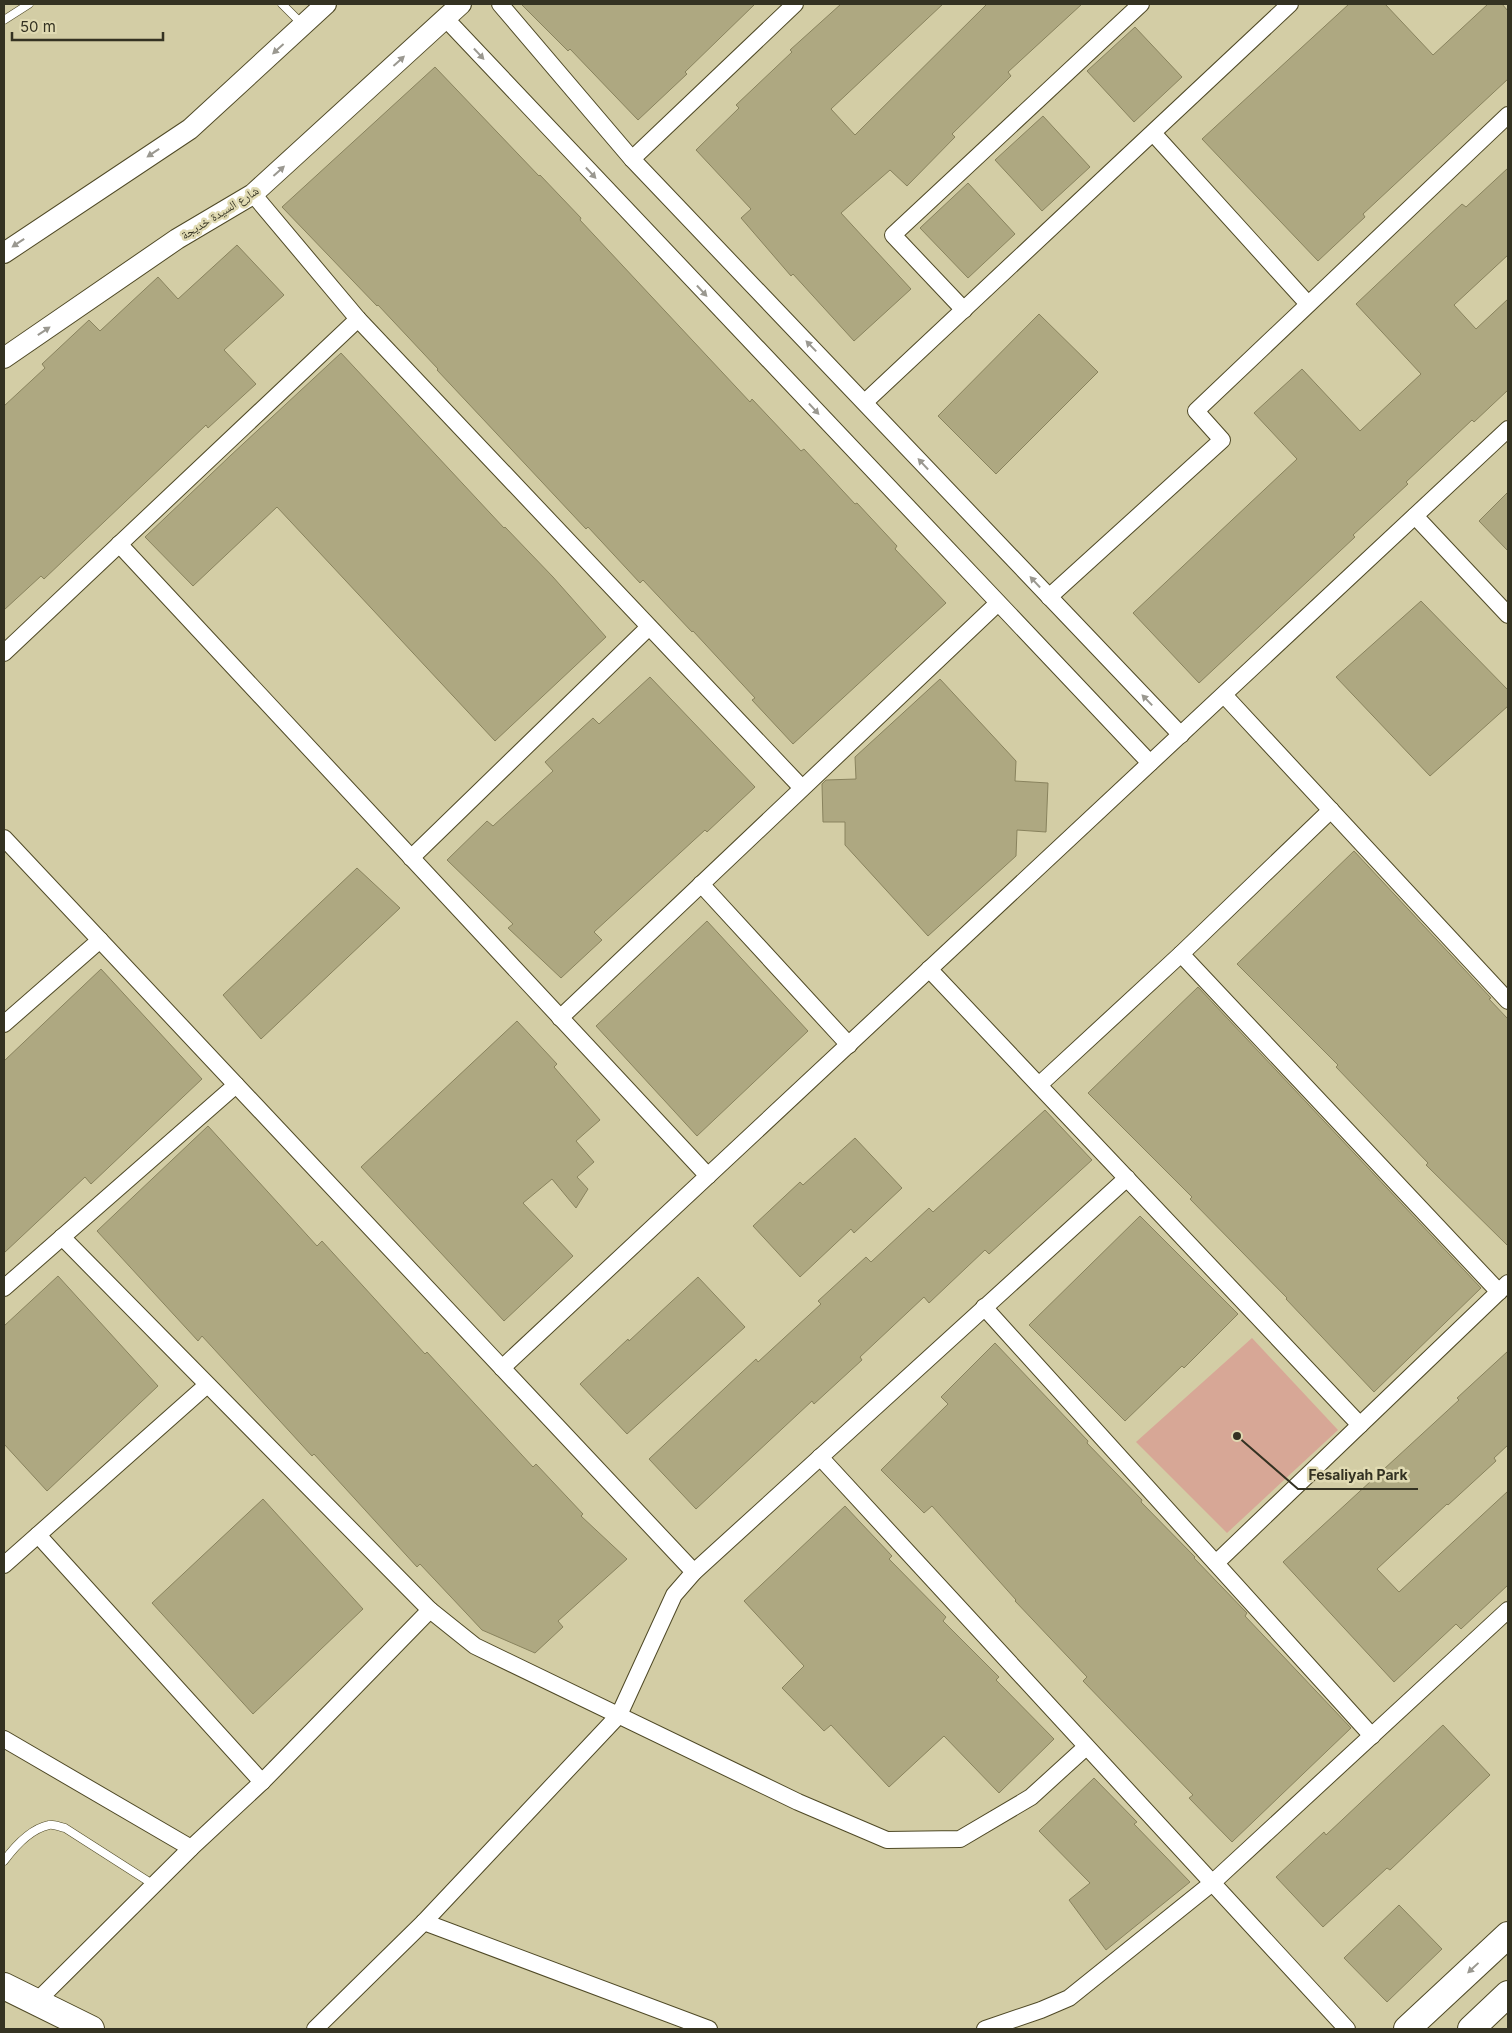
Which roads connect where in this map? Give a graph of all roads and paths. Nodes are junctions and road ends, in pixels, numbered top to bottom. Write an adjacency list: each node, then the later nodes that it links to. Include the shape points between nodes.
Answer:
1 (282, 4): 11 (lane)
2 (326, 4): 11 (street)
3 (461, 4): 9 (street, شارع السيدة خديجة)
4 (500, 4): 14 (street)
5 (795, 4): 14 (street)
6 (1141, 4): 18 (street, via 893,235)
7 (1290, 4): 13 (street)
8 (24, 5): 10 (lane)
9 (446, 19): 15 (street, شارع السيدة خديجة, one-way to 9); 26 (street, one-way to 26)
10 (4, 20)
11 (304, 25): 16 (street, one-way to 16, via 190,129)
12 (1508, 115): 17 (street)
13 (1153, 133): 17 (street); 18 (street)
14 (632, 159): 21 (street, one-way to 14)
15 (253, 194): 19 (street); 20 (street, شارع السيدة خديجة, one-way to 15, via 177,239)
16 (4, 253)
17 (1308, 304): 25 (street, via 1196,411 1222,440)
18 (964, 310): 21 (street)
19 (358, 319): 24 (street); 28 (street)
20 (4, 358)
21 (865, 402): 25 (street, one-way to 21)
22 (1508, 429): 23 (street)
23 (1415, 516): 27 (street); 30 (street)
24 (119, 544): 29 (street); 36 (street)
25 (1050, 597): 31 (street, one-way to 25)
26 (998, 603): 32 (street); 33 (street)
27 (1508, 616)
28 (649, 626): 33 (street); 36 (street)
29 (4, 653)
30 (1224, 695): 31 (street); 34 (street)
31 (1181, 735): 32 (street)
32 (1150, 763): 40 (street)
33 (802, 788): 37 (street)
34 (1331, 810): 39 (street); 41 (street)
35 (4, 838): 38 (street)
36 (411, 858): 42 (street)
37 (701, 884): 42 (street); 44 (street)
38 (100, 940): 43 (street); 45 (street)
39 (1182, 954): 46 (street); 50 (street)
40 (930, 969): 44 (street); 46 (street)
41 (1508, 1001)
42 (560, 1018): 47 (street)
43 (4, 1024)
44 (849, 1044): 47 (street)
45 (236, 1085): 49 (street); 53 (street)
46 (1039, 1086): 48 (street)
47 (708, 1176): 53 (street)
48 (1127, 1178): 52 (street); 55 (street)
49 (62, 1237): 51 (street); 54 (street)
50 (1504, 1287): 55 (street)
51 (4, 1288)
52 (984, 1307): 56 (street); 58 (street)
53 (502, 1368): 60 (street)
54 (207, 1385): 57 (street); 61 (street)
55 (1360, 1425): 58 (street)
56 (820, 1457): 60 (street); 66 (street)
57 (38, 1535): 59 (street); 67 (street)
58 (1216, 1564): 64 (street)
59 (4, 1565)
60 (694, 1572): 63 (street, via 674,1595)
61 (430, 1610): 63 (street, via 475,1646); 67 (street)
62 (1508, 1610): 64 (street)
63 (619, 1715): 66 (street, via 798,1802 887,1840 960,1839 1031,1797); 72 (street)
64 (1372, 1736): 70 (street)
65 (4, 1739): 68 (street)
66 (1086, 1747): 70 (street)
67 (262, 1782): 68 (street)
68 (191, 1848): 71 (street)
69 (4, 1860): 71 (lane, via 34,1831 50,1824 65,1828)
70 (1211, 1884): 80 (street, via 1069,1998); 81 (street)
71 (154, 1885): 76 (street)
72 (424, 1922): 78 (street); 79 (street)
73 (1508, 1935): 82 (main road, one-way to 82)
74 (4, 1986): 76 (main road)
75 (1508, 1994): 83 (main road)
76 (36, 2002): 77 (main road)
77 (91, 2029)
78 (316, 2029)
79 (709, 2029)
80 (985, 2029)
81 (1346, 2029)
82 (1407, 2029)
83 (1471, 2029)

